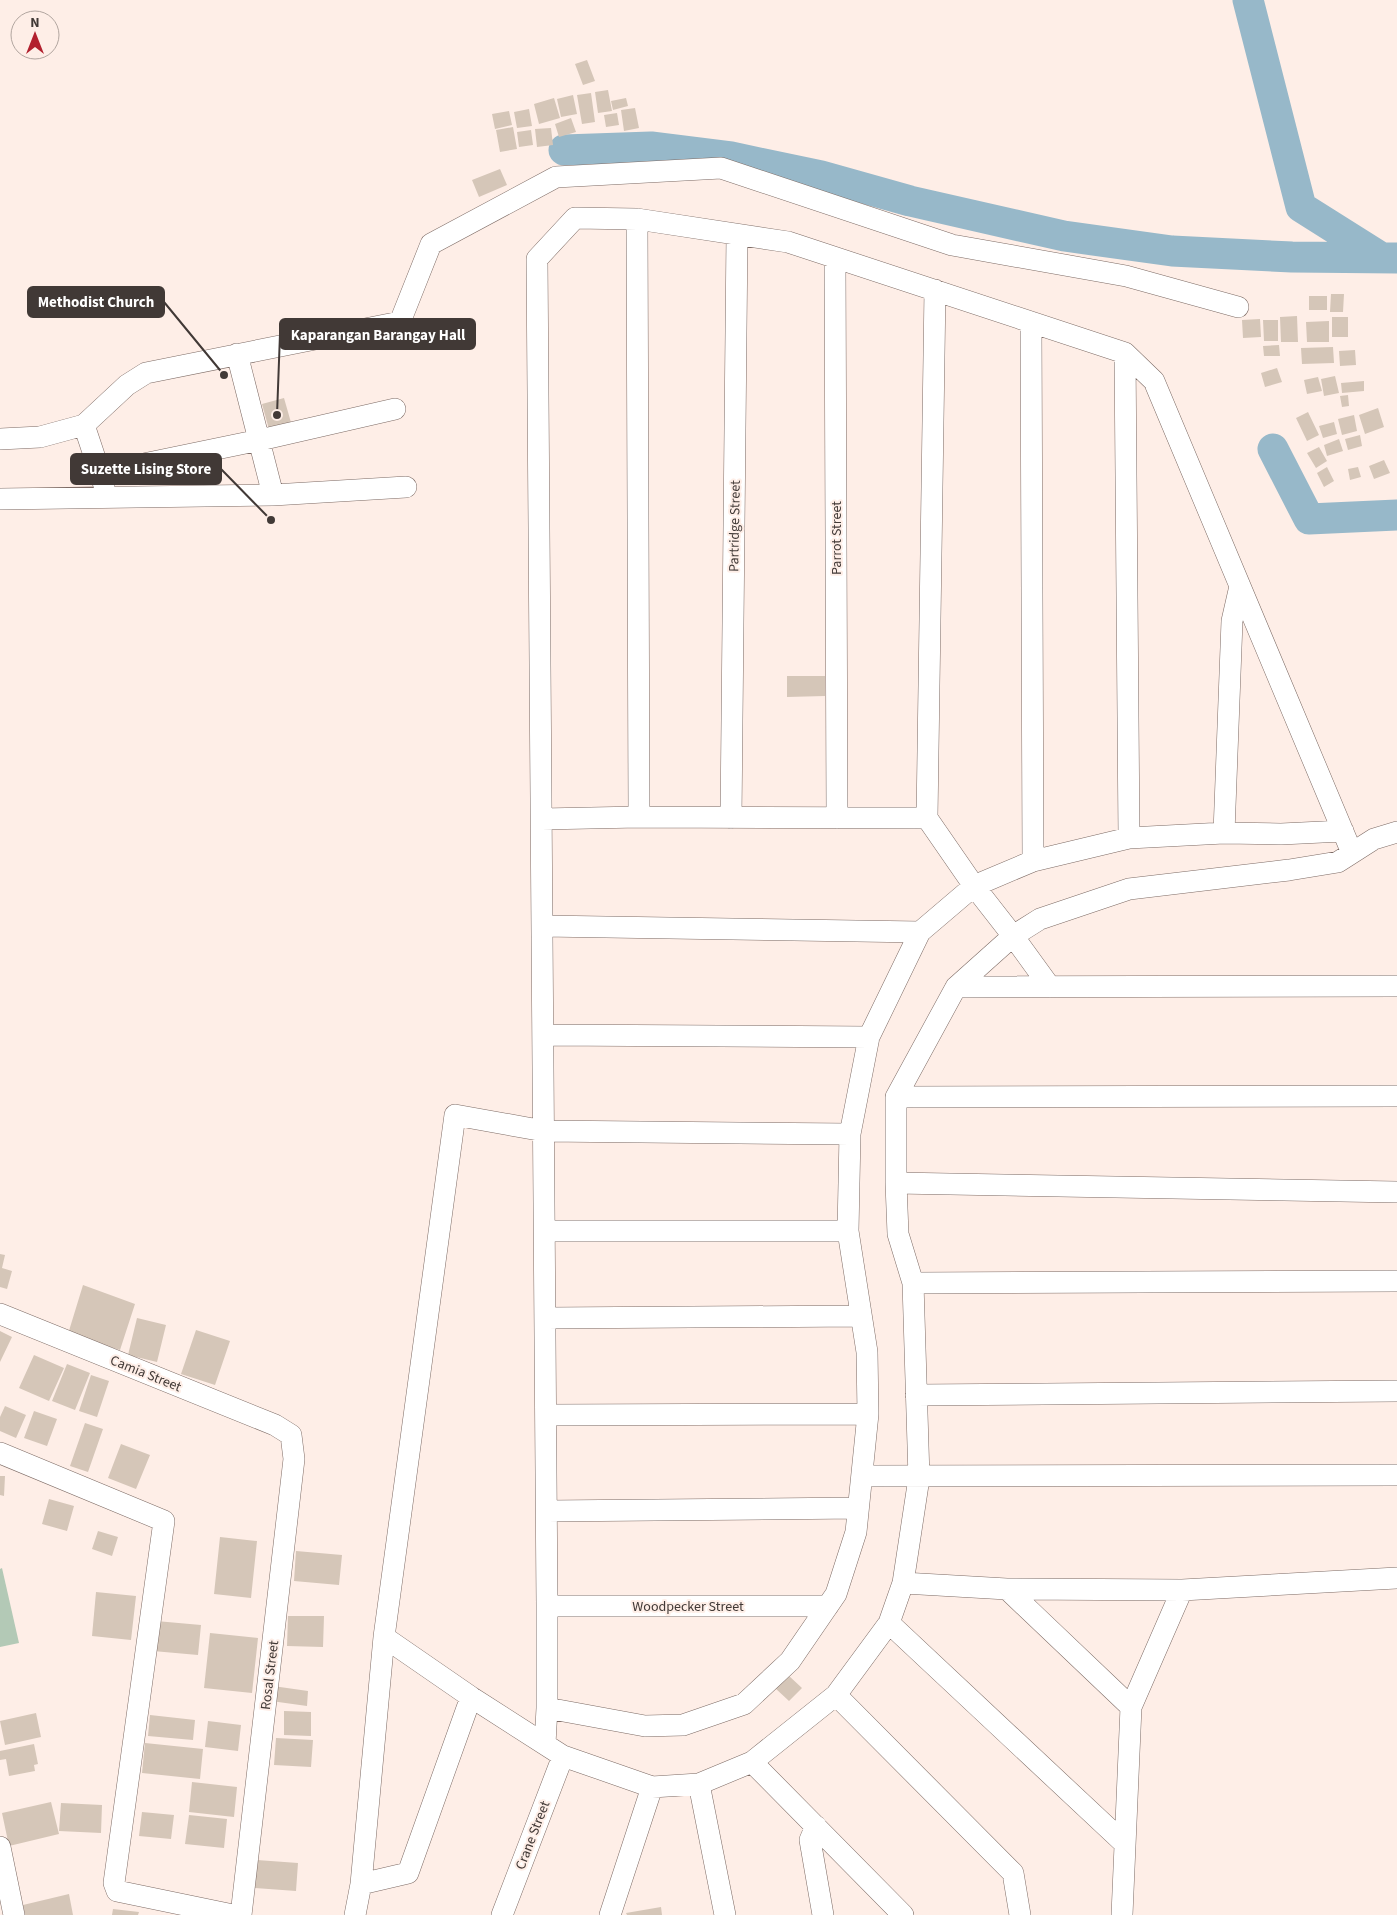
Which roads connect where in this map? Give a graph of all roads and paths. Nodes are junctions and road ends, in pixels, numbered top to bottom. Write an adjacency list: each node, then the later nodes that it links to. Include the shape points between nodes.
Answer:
1 (638, 219): 2 (street); 19 (street); 23 (street, via 575,218 538,259)
2 (737, 234): 3 (street, via 788,242); 20 (street, Partridge Street)
3 (835, 258): 4 (street); 21 (street, Parrot Street)
4 (934, 290): 6 (street); 22 (street)
5 (1238, 307): 8 (street, via 1126,276 952,244 721,168 556,177 431,244 400,322)
6 (1031, 322): 7 (street); 29 (street)
7 (1125, 353): 18 (street, via 1154,382); 27 (street)
8 (236, 354): 10 (street, via 146,373); 12 (street)
9 (395, 409): 12 (street)
10 (84, 425): 11 (street, via 40,437); 13 (street)
11 (0, 440)
12 (260, 440): 13 (street); 15 (street)
13 (100, 473): 16 (street)
14 (406, 487): 15 (street)
15 (273, 494): 16 (street)
16 (107, 497): 17 (street)
17 (0, 499)
18 (1240, 586): 24 (street); 26 (street, via 1232,622)
19 (639, 817): 20 (street); 23 (street)
20 (731, 818): 21 (street)
21 (837, 818): 22 (street)
22 (927, 818): 30 (street)
23 (542, 819): 31 (street)
24 (1343, 831): 26 (street); 28 (street)
25 (1397, 832): 28 (street, via 1374,839)
26 (1224, 833): 27 (street)
27 (1129, 838): 29 (street)
28 (1352, 853): 33 (street, via 1338,862 1289,870 1130,889 1040,919)
29 (1033, 861): 30 (street)
30 (974, 886): 32 (street); 33 (street)
31 (543, 926): 32 (street); 37 (street)
32 (920, 932): 38 (street)
33 (1013, 936): 35 (street); 36 (street)
34 (1397, 986): 36 (street)
35 (956, 987): 36 (street); 40 (street)
36 (1050, 987)
37 (544, 1035): 38 (street); 41 (street)
38 (869, 1037): 42 (street)
39 (1397, 1096): 40 (street)
40 (896, 1098): 43 (street)
41 (544, 1131): 42 (street); 45 (street); 70 (street, via 455,1115)
42 (850, 1134): 46 (street)
43 (896, 1183): 44 (street); 48 (street, via 898,1234)
44 (1397, 1192)
45 (545, 1231): 46 (street); 51 (street)
46 (848, 1231): 50 (street)
47 (1397, 1281): 48 (street)
48 (913, 1283): 53 (street)
49 (0, 1314): 56 (street, Camia Street)
50 (861, 1316): 51 (street); 54 (street, via 867,1352)
51 (546, 1318): 55 (street)
52 (1397, 1391): 53 (street)
53 (916, 1394): 60 (street)
54 (868, 1414): 55 (street); 59 (street)
55 (546, 1415): 62 (street)
56 (292, 1434): 86 (street, Rosal Street, via 294,1459)
57 (0, 1453): 85 (street, via 164,1521 114,1882 117,1890)
58 (1397, 1475): 60 (street)
59 (862, 1476): 60 (street); 61 (street)
60 (919, 1478): 64 (street)
61 (858, 1508): 62 (street); 68 (street, via 856,1532 845,1568)
62 (547, 1511): 67 (street)
63 (1397, 1578): 66 (street)
64 (904, 1583): 65 (street); 69 (street)
65 (1007, 1590): 66 (street); 73 (street)
66 (1182, 1590): 73 (street)
67 (548, 1606): 68 (street, Woodpecker Street); 74 (street)
68 (828, 1606): 74 (street, via 790,1660 744,1704 683,1725 645,1726)
69 (889, 1623): 71 (street); 81 (street)
70 (384, 1637): 72 (street); 83 (street)
71 (836, 1695): 77 (street); 93 (street, via 1013,1872)
72 (471, 1697): 75 (street); 83 (street, via 408,1872)
73 (1130, 1707): 81 (street)
74 (547, 1708): 75 (street)
75 (545, 1744): 76 (street)
76 (563, 1756): 79 (street); 88 (street, Crane Street)
77 (752, 1762): 78 (street); 80 (street)
78 (699, 1784): 79 (street); 90 (street)
79 (652, 1787): 89 (street)
80 (816, 1826): 91 (street, via 810,1840); 92 (street)
81 (1124, 1844): 94 (street)
82 (0, 1847): 84 (street)
83 (362, 1884): 87 (street)
84 (14, 1915)
85 (233, 1915)
86 (241, 1915)
87 (355, 1915)
88 (502, 1915)
89 (610, 1915)
90 (725, 1915)
91 (824, 1915)
92 (903, 1915)
93 (1020, 1915)
94 (1122, 1915)

